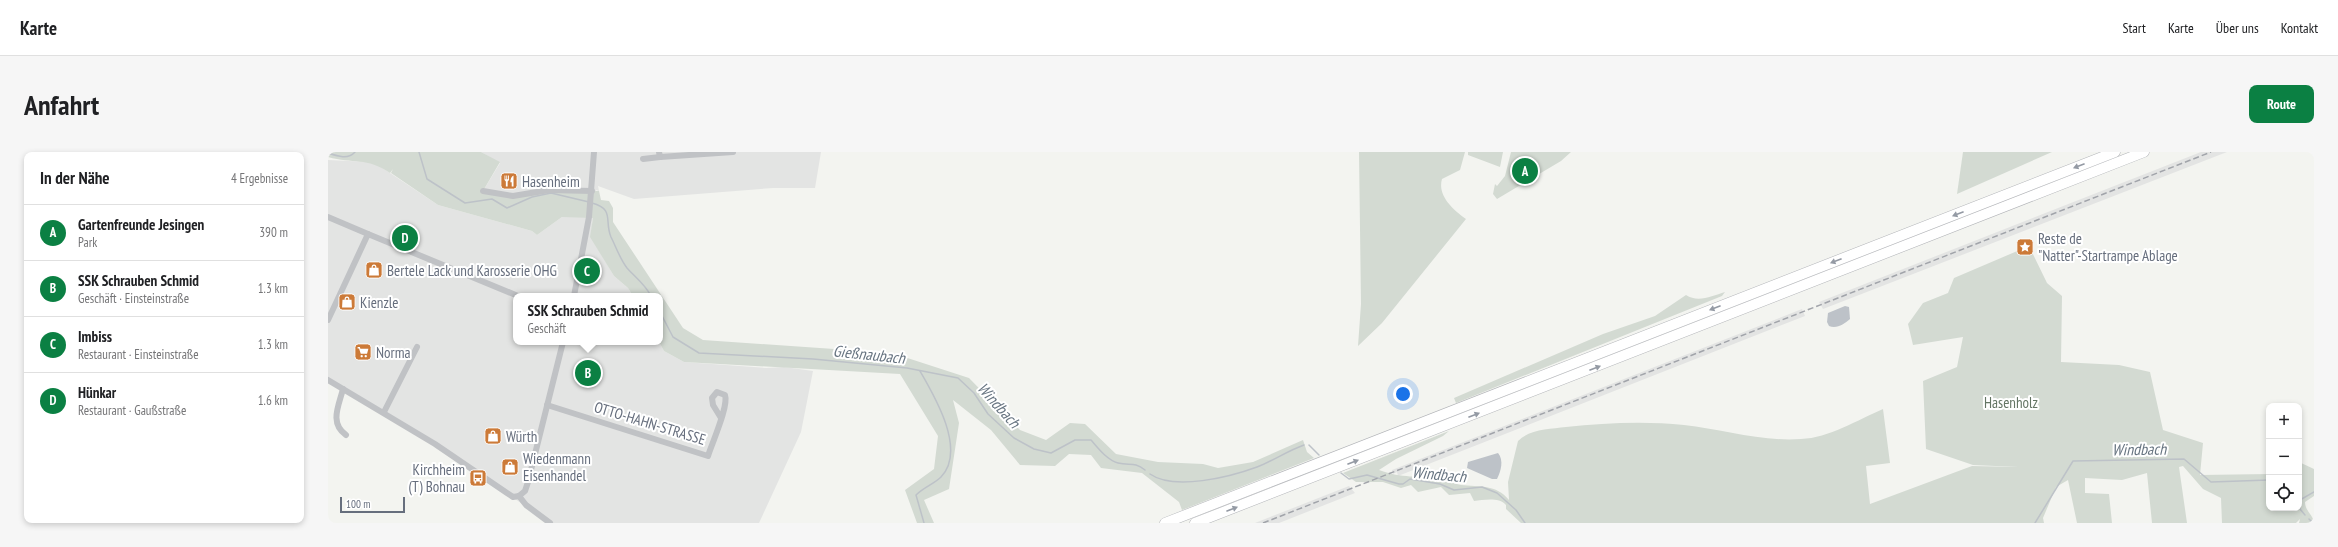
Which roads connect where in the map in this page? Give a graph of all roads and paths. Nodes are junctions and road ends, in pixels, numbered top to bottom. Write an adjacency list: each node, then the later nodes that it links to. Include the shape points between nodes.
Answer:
1 (594, 152): 8 (street)
2 (733, 152): 5 (street)
3 (2115, 152): 25 (highway, one-way to 25)
4 (2144, 152): 26 (highway, one-way to 4)
5 (660, 154): 6 (street)
6 (642, 159)
7 (483, 191): 8 (street, via 513,196 549,190)
8 (592, 193): 11 (street)
9 (328, 217): 10 (street)
10 (368, 234): 12 (street); 13 (street)
11 (575, 293)
12 (513, 294)
13 (330, 309): 14 (street)
14 (328, 320)
15 (562, 345): 19 (street)
16 (418, 347): 20 (street)
17 (328, 380): 18 (street)
18 (343, 389): 20 (street); 22 (street, via 335,421)
19 (547, 405): 21 (street, OTTO-HAHN-STRASSE, via 708,456); 23 (street, via 528,482 525,491)
20 (384, 412): 23 (street, via 507,493)
21 (721, 418)
22 (346, 435)
23 (519, 496): 24 (street, via 526,506)
24 (550, 523)
25 (1165, 523)
26 (1195, 523)

